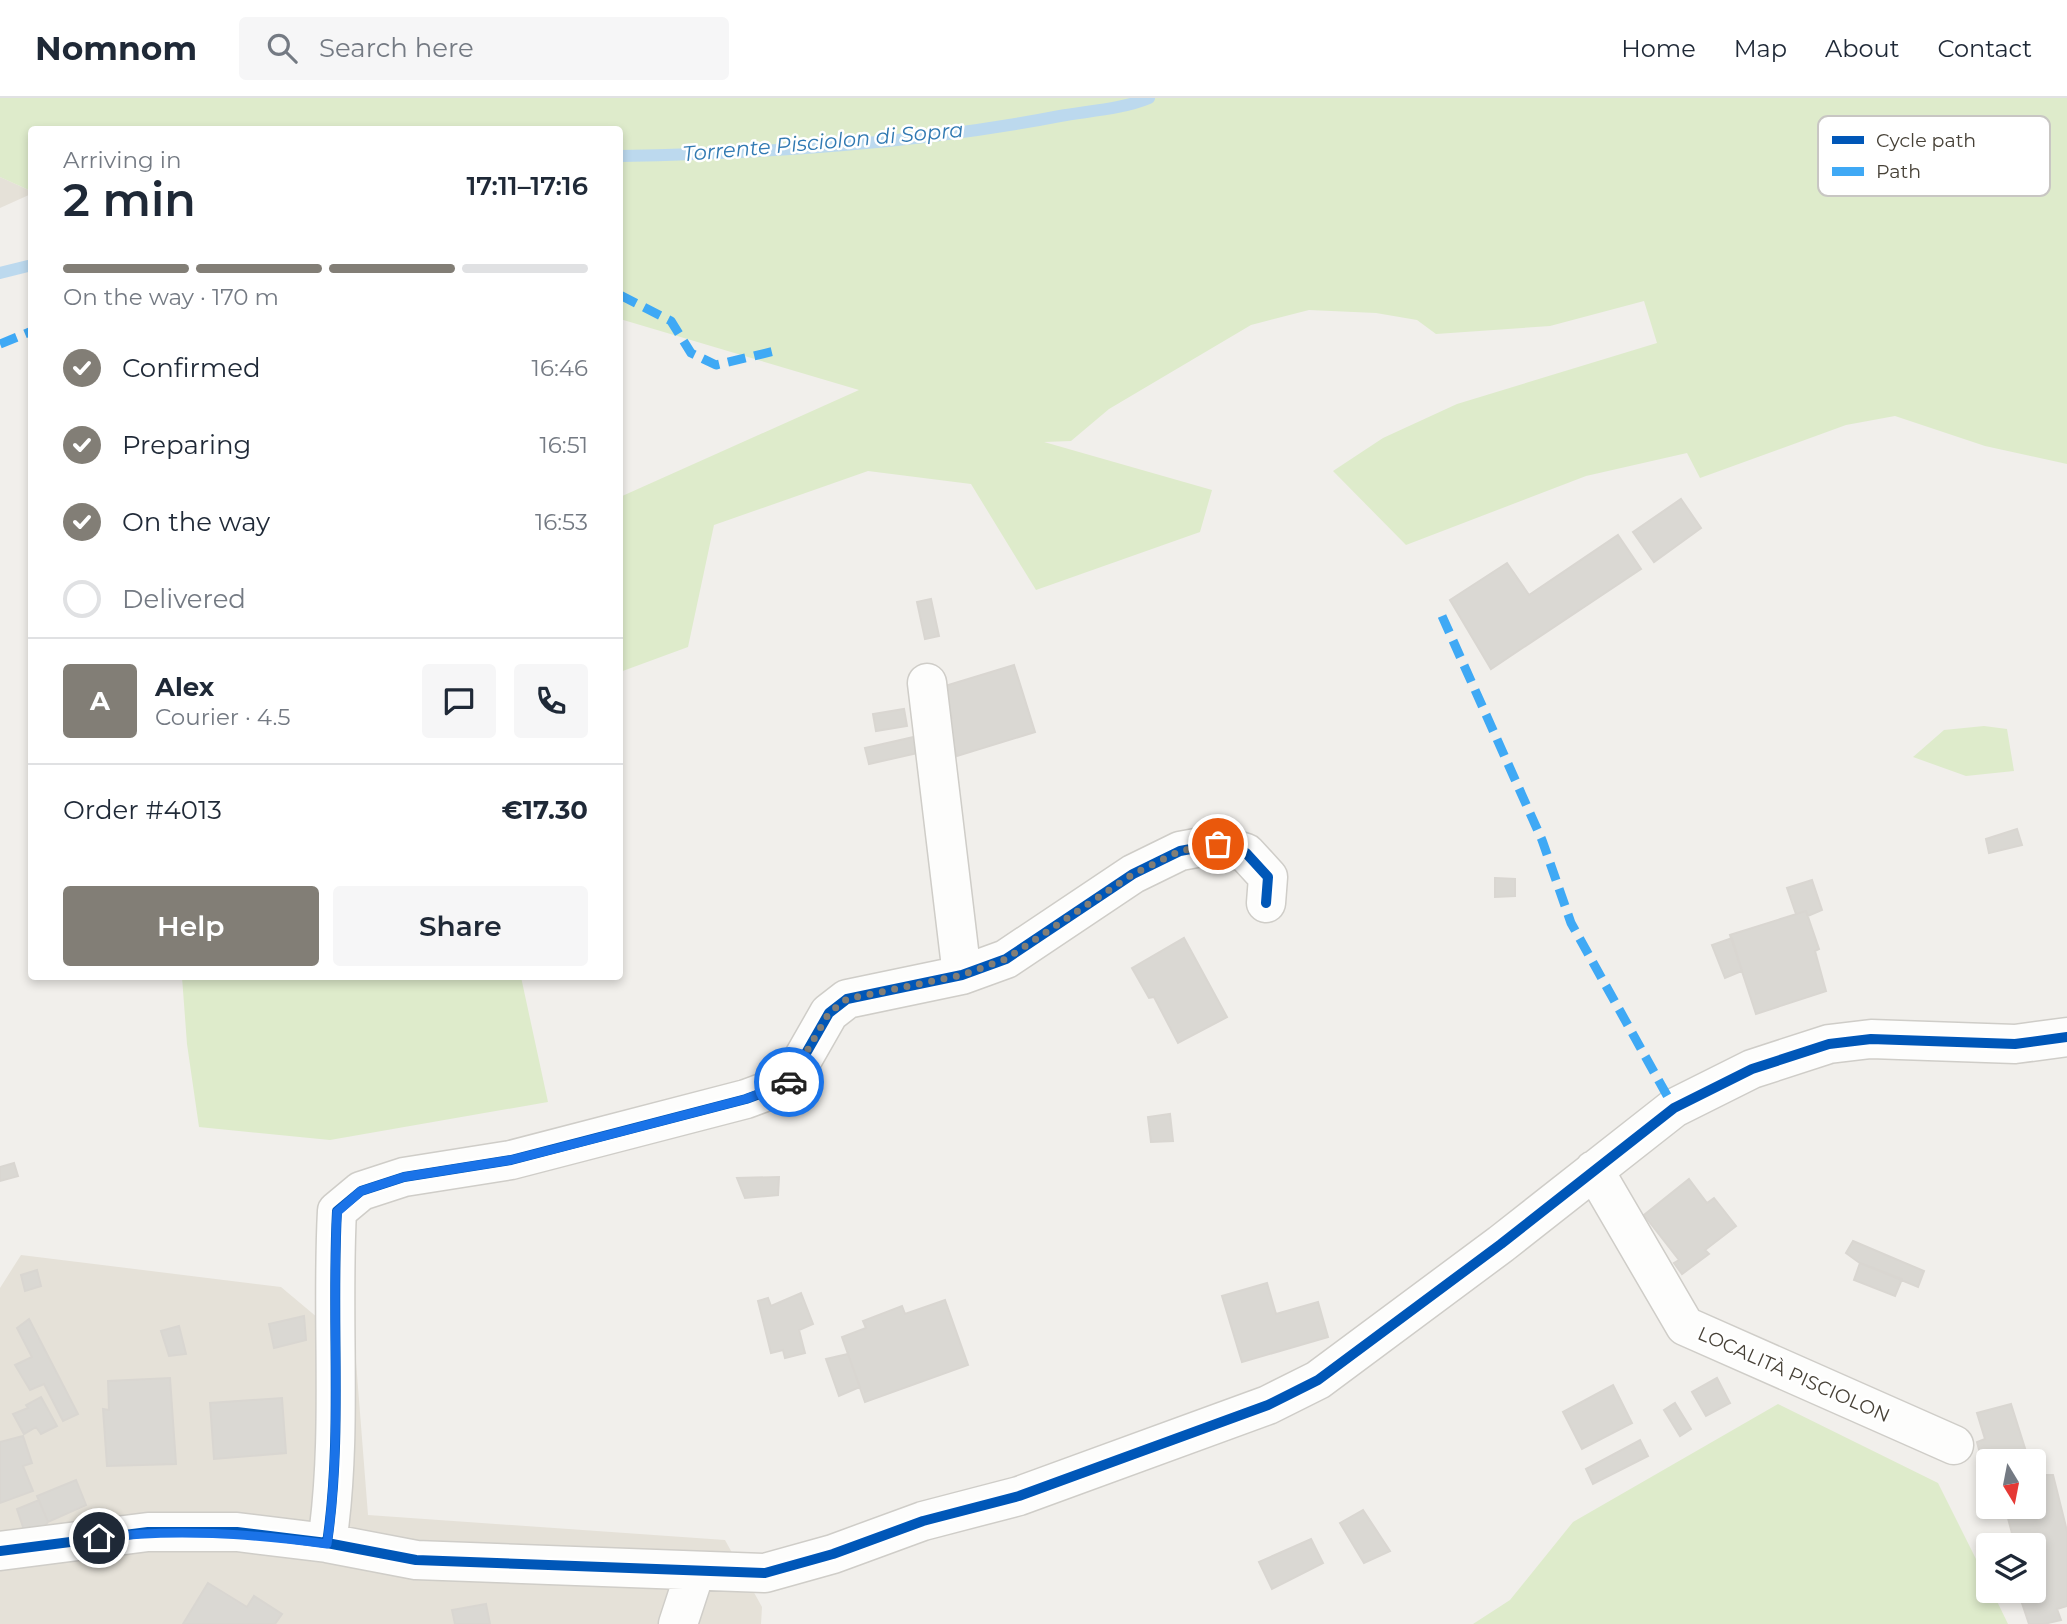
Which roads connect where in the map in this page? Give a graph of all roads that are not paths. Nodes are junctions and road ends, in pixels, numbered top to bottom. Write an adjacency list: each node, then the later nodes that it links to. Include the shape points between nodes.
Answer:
1 (927, 683): 3 (street)
2 (1266, 902): 3 (street, via 1268,877 1246,853 1218,844 1180,851 1133,874 1006,959)
3 (962, 975): 7 (street, via 847,999 829,1013 789,1083 674,1119 511,1160 404,1177 361,1191 337,1212 335,1486)
4 (2067, 1037): 5 (street, via 2015,1044 1897,1039 1829,1044 1752,1069 1674,1108)
5 (1594, 1170): 6 (street, LOCALITÀ PISCIOLON, via 1685,1326); 9 (street, via 1318,1380 1268,1405 1019,1496 923,1521 833,1554 765,1573)
6 (1954, 1445)
7 (327, 1544): 8 (street, via 237,1532 148,1532); 9 (street, via 416,1560)
8 (0, 1551)
9 (695, 1572): 10 (street)
10 (678, 1624)

